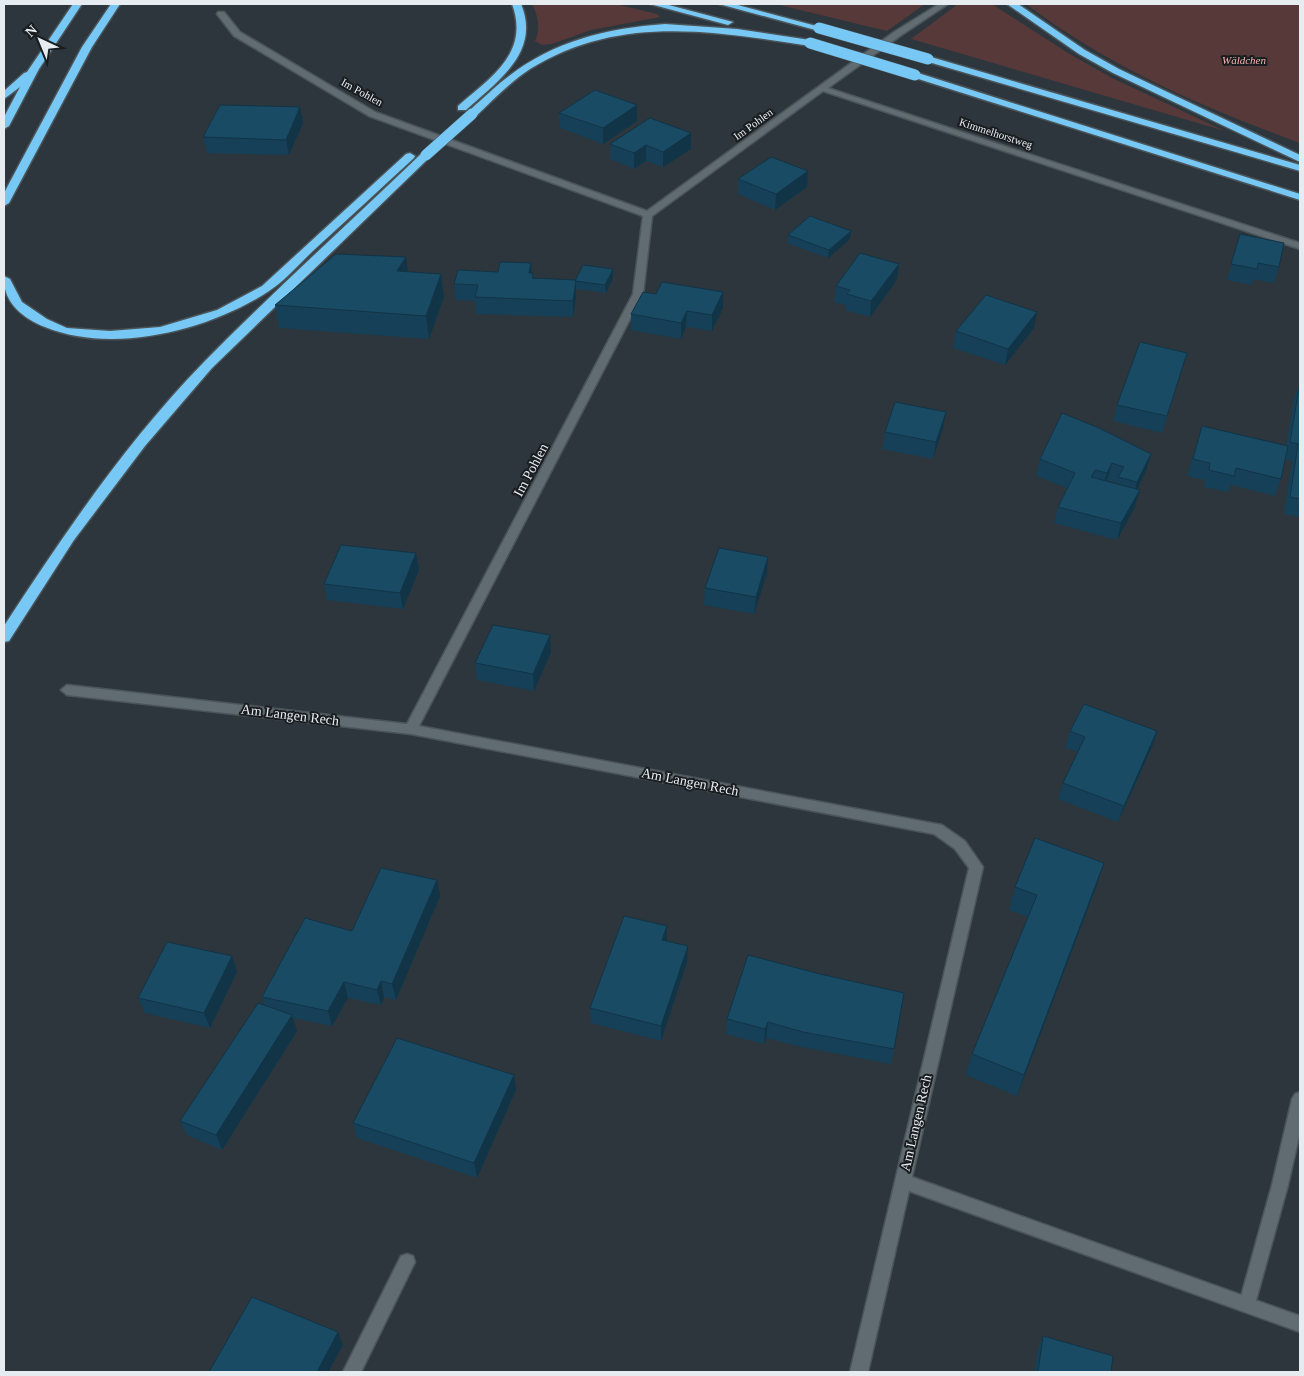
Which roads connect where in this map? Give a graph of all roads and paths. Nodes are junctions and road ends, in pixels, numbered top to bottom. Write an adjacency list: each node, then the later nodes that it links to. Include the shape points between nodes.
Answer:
1 (76, 4): 10 (highway)
2 (115, 4): 18 (highway, via 87,47)
3 (517, 4): 14 (highway, via 524,18 519,48 509,64 462,108)
4 (655, 4): 9 (highway)
5 (724, 4): 16 (highway, bridge, via 928,58)
6 (944, 4): 11 (street)
7 (1012, 4): 15 (highway, via 1116,71)
8 (221, 14): 19 (street, Im Pohlen, via 237,34 372,114)
9 (810, 43): 14 (highway, bridge, via 684,26 621,30 583,40 525,68); 17 (highway, bridge)
10 (34, 69): 12 (highway); 13 (highway)
11 (824, 89): 19 (street, Im Pohlen); 20 (street, Kimmelhorstweg)
12 (4, 96)
13 (4, 126)
14 (422, 153): 21 (highway, via 266,288 221,313 160,331 110,335 65,330 43,322 17,304); 22 (highway, via 208,365 140,443 69,537)
15 (1300, 159)
16 (1300, 168)
17 (1300, 197)
18 (4, 204)
19 (648, 215): 24 (street, Im Pohlen, via 638,294)
20 (1300, 246)
21 (4, 279)
22 (4, 637)
23 (67, 690): 24 (street, Am Langen Rech)
24 (411, 729): 26 (street, Am Langen Rech, via 937,828 960,845 976,867)
25 (1300, 1099): 28 (street)
26 (902, 1181): 28 (street, Am Langen Rech); 31 (street, Am Langen Rech)
27 (407, 1262): 30 (street)
28 (1247, 1304): 29 (street, Am Langen Rech)
29 (1300, 1324)
30 (352, 1372)
31 (859, 1372)

